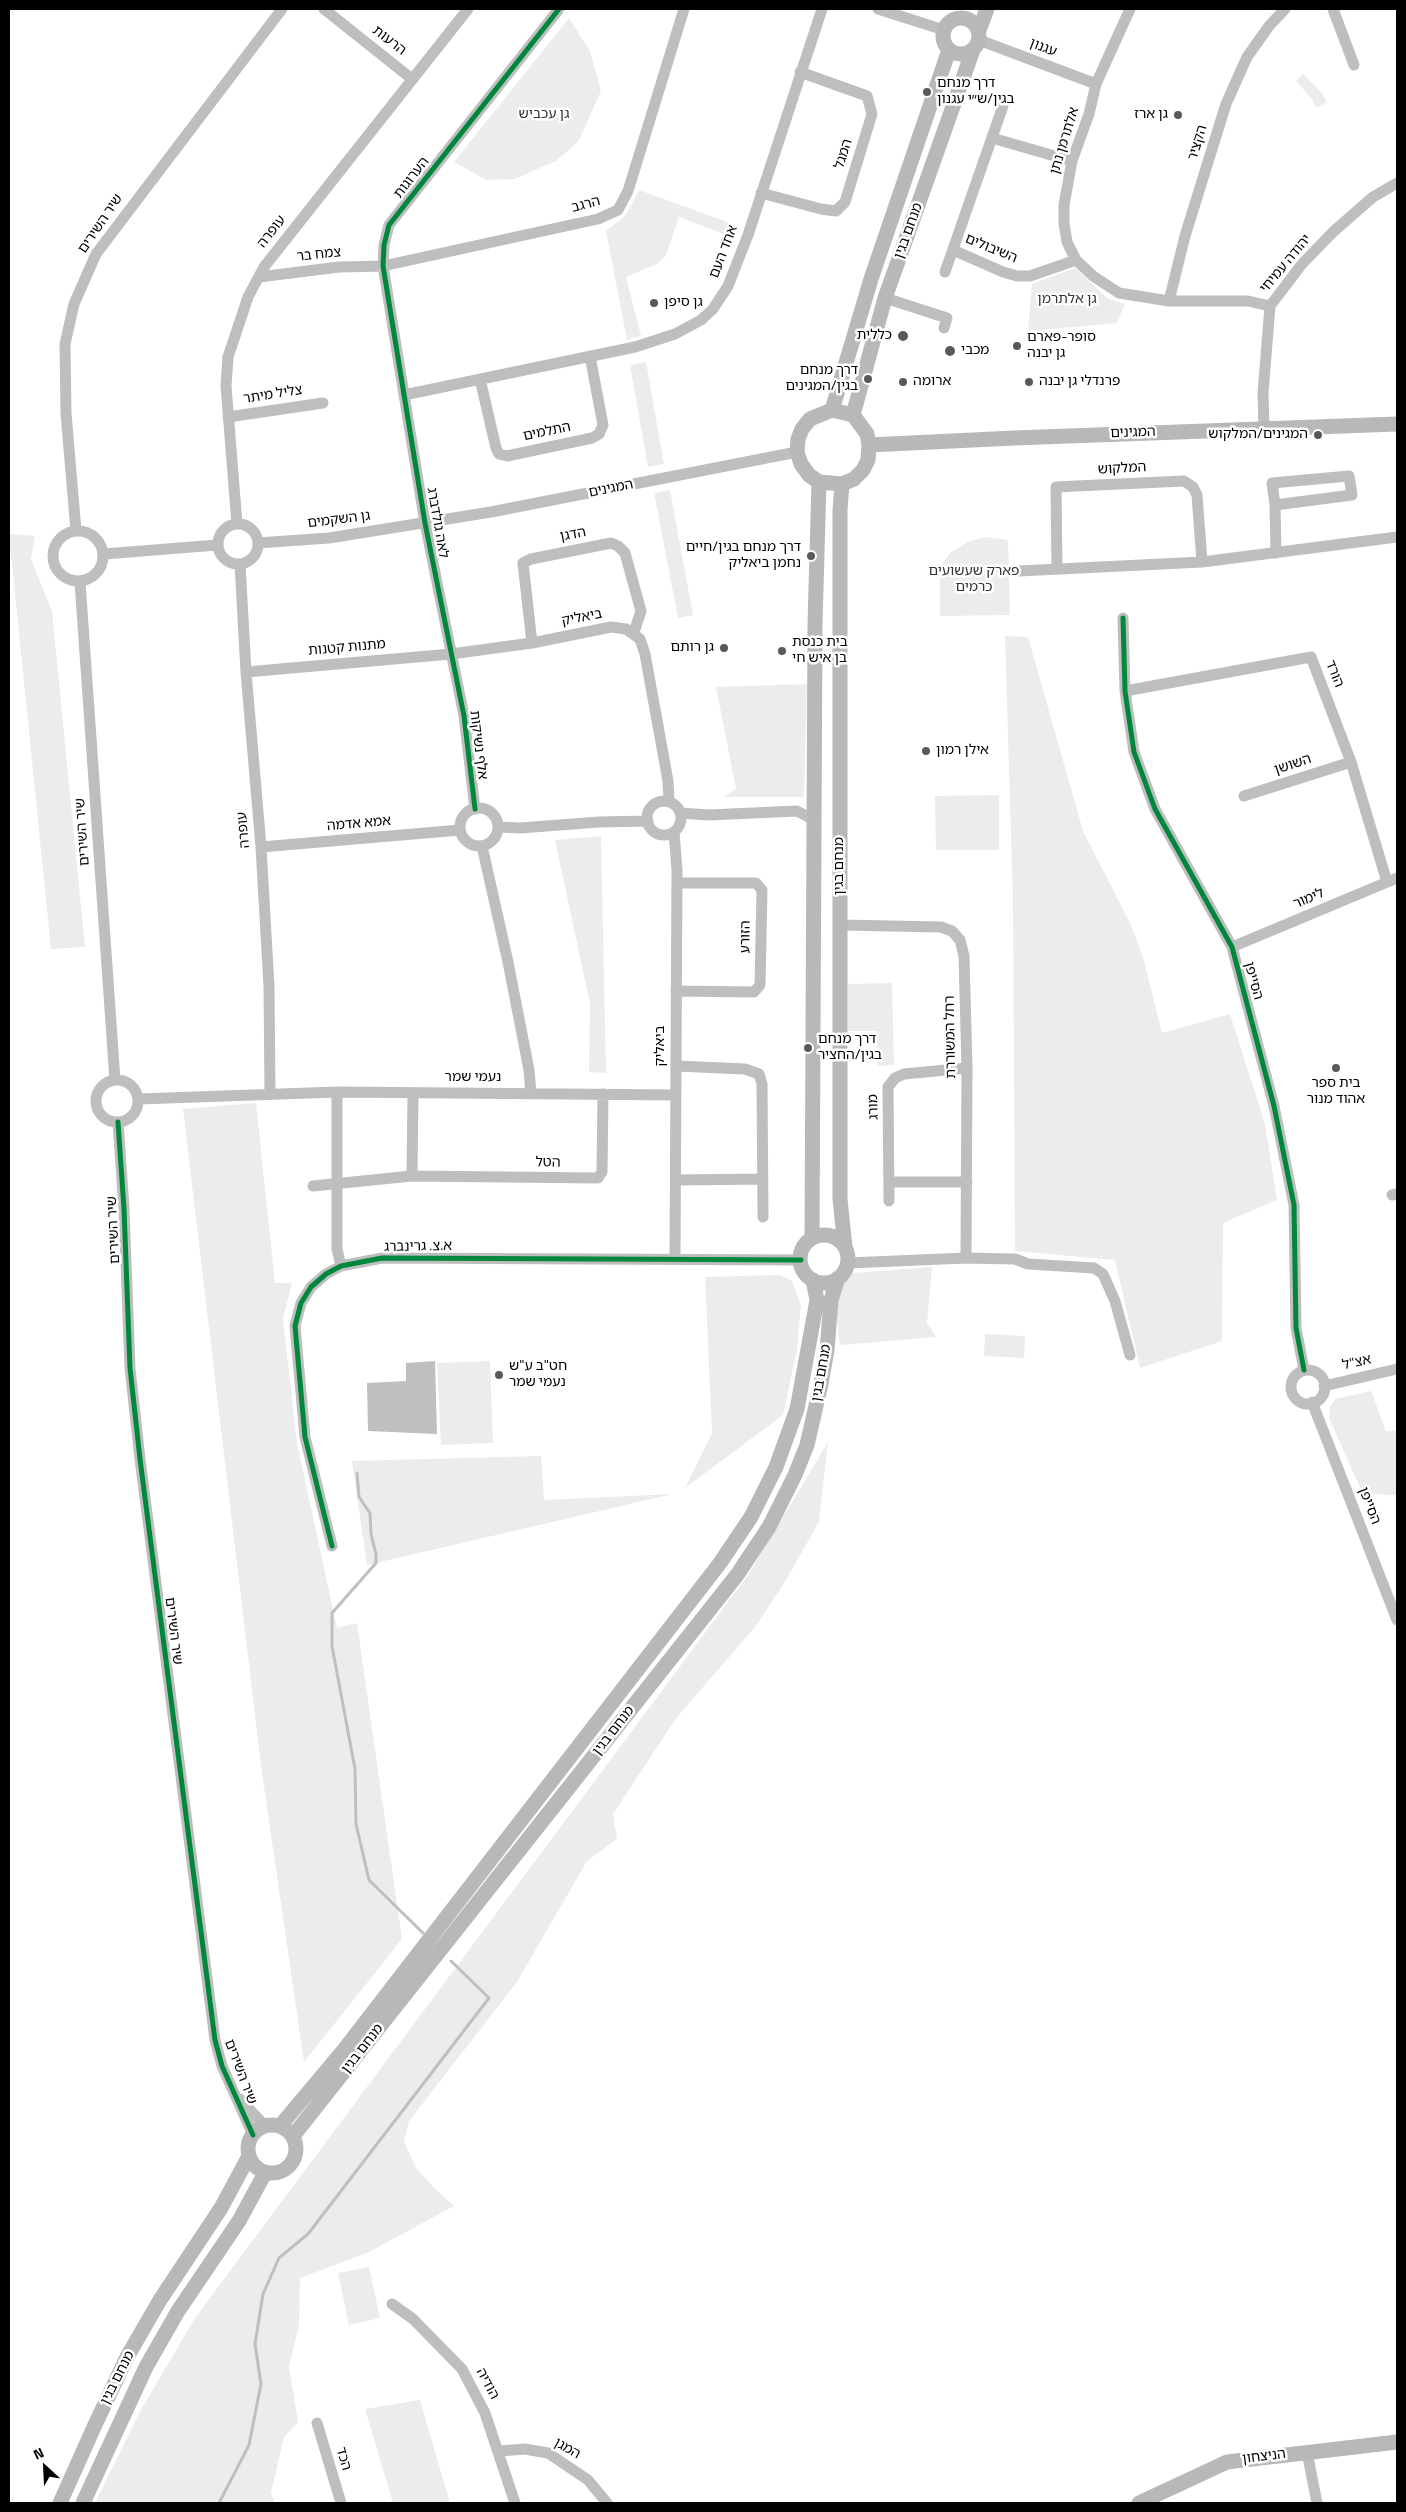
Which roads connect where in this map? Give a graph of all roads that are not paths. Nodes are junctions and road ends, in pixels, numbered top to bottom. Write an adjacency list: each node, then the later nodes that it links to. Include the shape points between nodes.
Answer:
1 (282, 9): 50 (street, שיר השירים, via 96,254 74,304 64,344)
2 (324, 9): 18 (street, הרעות)
3 (468, 9): 18 (street, עופרה)
4 (559, 9): 27 (street, הערוגות, via 389,225)
5 (684, 9): 27 (street, הרגב, via 628,191 618,210 598,219)
6 (822, 9): 17 (street, אחד העם)
7 (878, 9): 13 (street)
8 (987, 9): 14 (main road, מנחם בגין)
9 (1286, 9): 31 (street, הקציר, via 1247,57 1226,104 1185,236)
10 (1333, 9): 16 (street)
11 (1127, 10): 19 (street, אלתרמן נתן)
12 (963, 13): 13 (main road); 14 (main road, via 975,23)
13 (944, 30): 15 (main road, via 944,42)
14 (977, 40): 15 (main road, via 962,55); 19 (street, עגנון); 30 (main road, מנחם בגין)
15 (949, 50): 38 (main road, מנחם בגין, via 871,279)
16 (1354, 65)
17 (800, 72): 24 (street, אחד העם); 24 (street, המגל, via 867,96 872,114 845,202 836,210 821,209)
18 (412, 79): 29 (street, עופרה)
19 (1096, 84): 22 (street, אלתרמן נתן)
20 (1003, 106): 21 (street, השיבולים)
21 (992, 138): 22 (street); 25 (street, השיבולים)
22 (1072, 161): 26 (street, אלתרמן נתן, via 1064,223)
23 (1397, 183): 32 (street, יהודה עמיחי, via 1373,198 1333,232 1302,264)
24 (761, 193): 34 (street, אחד העם, via 728,286 702,320 667,337)
25 (953, 250): 26 (street, השיבולים, via 1017,276 1030,276); 28 (street, השיבולים)
26 (1076, 260): 31 (street, אלתרמן נתן, via 1118,293)
27 (383, 266): 29 (street, צמח בר, via 339,267); 36 (street, הערוגות)
28 (945, 272)
29 (258, 277): 40 (street, עופרה, via 228,357)
30 (885, 298): 33 (street, via 947,318); 39 (main road, מנחם בגין)
31 (1169, 300): 32 (street, אלתרמן נתן, via 1248,301)
32 (1270, 306): 42 (street, יהודה עמיחי, via 1264,363)
33 (944, 328)
34 (590, 356): 35 (street, אחד העם); 35 (street, התלמים, via 603,425 599,434 507,456 499,454 496,448)
35 (480, 379): 36 (street, אחד העם)
36 (404, 395): 48 (street, לאה גולדברג)
37 (323, 403): 40 (street, צליל מיתר)
38 (832, 410): 39 (main road); 44 (main road, via 810,419 798,439)
39 (852, 415): 43 (main road, via 867,434)
40 (228, 417): 49 (street, עופרה)
41 (1397, 424): 42 (main road, המגינים)
42 (1264, 428): 43 (main road, המגינים)
43 (869, 445): 46 (main road, via 868,460 863,470)
44 (797, 452): 45 (main road, via 809,475); 48 (street, המגינים)
45 (819, 482): 46 (main road); 69 (main road, מנחם בגין)
46 (842, 484): 82 (main road, מנחם בגין)
47 (1274, 505): 47 (street, via 1272,483 1349,476 1352,495); 54 (street)
48 (424, 523): 52 (street, גן השקמים, via 329,538); 64 (street, לאה גולדברג)
49 (237, 524): 52 (street, via 254,532); 53 (street, via 222,531)
50 (76, 531): 55 (street, via 92,535); 60 (street, via 59,540 52,557 59,573 66,579)
51 (1397, 537): 54 (street)
52 (258, 543): 57 (street, via 253,556)
53 (217, 545): 55 (street); 57 (street, via 223,558)
54 (1276, 553): 56 (street)
55 (104, 554): 60 (street, via 98,573)
56 (1202, 562): 58 (street); 58 (street, המלקוש, via 1197,495 1193,487 1184,481 1086,485 1056,487)
57 (240, 564): 65 (street, עופרה)
58 (1057, 569): 59 (street)
59 (1019, 571)
60 (80, 582): 87 (street, שיר השירים)
61 (1123, 618): 66 (street, הסייפן)
62 (634, 632): 63 (street, ביאליק, via 611,627); 63 (street, הדגן, via 641,611 625,553 611,543 531,559 523,564); 70 (street, via 645,654 668,780)
63 (532, 643): 64 (street, ביאליק)
64 (451, 654): 65 (street, מתנות קטנות); 71 (street, אלף נשיקות, via 464,716)
65 (246, 672): 79 (street, עופרה)
66 (1125, 691): 67 (street, הורד, via 1311,657); 83 (street, הסייפן, via 1134,752 1155,809)
67 (1351, 762): 68 (street, השושן); 80 (street, הורד)
68 (1244, 796)
69 (814, 799): 72 (street); 73 (main road, מנחם בגין)
70 (668, 802): 74 (street, via 653,806 649,810); 75 (street, via 674,804)
71 (475, 809): 76 (street, via 492,813); 77 (street, via 462,817)
72 (797, 811): 73 (street); 75 (street, via 710,815)
73 (814, 820): 105 (main road, מנחם בגין)
74 (648, 821): 75 (street, via 653,831 663,835); 76 (street)
75 (678, 823): 81 (street, ביאליק)
76 (498, 827): 78 (street, via 495,838)
77 (460, 830): 78 (street, via 469,844); 79 (street, אמא אדמה)
78 (482, 846): 91 (street, via 508,962)
79 (261, 847): 90 (street, עופרה, via 269,986)
80 (1392, 880): 83 (street, לימור)
81 (676, 883): 84 (street, ביאליק); 84 (street, הזורע, via 756,883 762,890 760,985 754,992)
82 (840, 925): 86 (street, רחל המשוררת, via 941,927 952,931 960,940 964,956); 106 (main road, מנחם בגין, via 840,1199)
83 (1232, 947): 116 (street, הסייפן, via 1274,1106 1294,1205 1296,1328)
84 (676, 991): 85 (street, ביאליק)
85 (676, 1066): 93 (street, ביאליק); 97 (street, via 745,1069 759,1074 762,1084)
86 (967, 1068): 99 (street, מורג, via 904,1074 894,1078 888,1087); 100 (street, רחל המשוררת)
87 (115, 1080): 94 (street, via 128,1082 135,1088); 95 (street, via 101,1087 96,1100 100,1114)
88 (337, 1092): 89 (street, נעמי שמר); 90 (street, נעמי שמר); 101 (street)
89 (413, 1093): 91 (street, נעמי שמר); 96 (street)
90 (270, 1094): 94 (street, נעמי שמר)
91 (531, 1094): 92 (street, נעמי שמר)
92 (603, 1094): 93 (street, נעמי שמר); 96 (street, הטל, via 602,1172 598,1178)
93 (676, 1095): 98 (street, ביאליק)
94 (139, 1099): 95 (street, via 134,1114)
95 (118, 1122): 121 (street, שיר השירים, via 130,1368 215,2040 234,2093)
96 (412, 1176): 101 (street, הטל)
97 (763, 1179): 98 (street); 104 (street)
98 (676, 1180): 108 (street, ביאליק)
99 (889, 1182): 100 (street); 103 (street, מורג)
100 (967, 1182): 107 (street, רחל המשוררת)
101 (337, 1184): 102 (street, הטל); 111 (street, via 337,1249)
102 (313, 1186)
103 (889, 1201)
104 (763, 1217)
105 (812, 1238): 106 (main road, via 832,1236); 109 (main road, via 802,1251)
106 (845, 1247): 110 (main road)
107 (966, 1258): 110 (street); 114 (street, via 1094,1268 1103,1274 1115,1301)
108 (675, 1259): 109 (street, א.צ. גרינברג); 111 (street, א.צ. גרינברג, via 392,1258)
109 (800, 1260): 113 (main road, via 802,1268)
110 (848, 1263): 112 (main road)
111 (341, 1266): 119 (street, א.צ. גרינברג, via 311,1287 301,1303 295,1326 305,1437)
112 (838, 1278): 113 (main road, via 825,1283); 122 (main road, מנחם בגין, via 831,1300 827,1350 809,1439 770,1527 738,1575)
113 (813, 1280): 121 (main road, מנחם בגין, via 817,1300 797,1408 776,1467 751,1517 720,1563 343,2051)
114 (1130, 1355)
115 (1397, 1369): 117 (street, אצ"ל)
116 (1304, 1370): 117 (street, via 1319,1374); 118 (street, via 1292,1381 1292,1392 1299,1401)
117 (1324, 1386): 118 (street, via 1320,1398)
118 (1312, 1402): 120 (street, הסייפן)
119 (332, 1546)
120 (1397, 1620)
121 (266, 2129): 122 (main road); 123 (main road, via 249,2141)
122 (293, 2136): 124 (main road, via 297,2153 289,2167 274,2174)
123 (249, 2156): 124 (main road, via 252,2164); 130 (main road, מנחם בגין, via 221,2208 160,2300 127,2358)
124 (265, 2173): 131 (main road, מנחם בגין, via 239,2221 178,2311 146,2367)
125 (392, 2304): 128 (street, הודיה, via 414,2319 462,2369)
126 (317, 2423): 132 (street, הכד)
127 (1397, 2442): 129 (main road, הניצחון)
128 (500, 2451): 133 (street, הודיה); 134 (street, המגן, via 525,2449 548,2453 588,2480)
129 (1307, 2452): 135 (main road, הניצחון, via 1228,2462); 136 (street)
130 (60, 2503)
131 (83, 2503)
132 (341, 2503)
133 (516, 2503)
134 (607, 2503)
135 (1139, 2503)
136 (1317, 2503)

